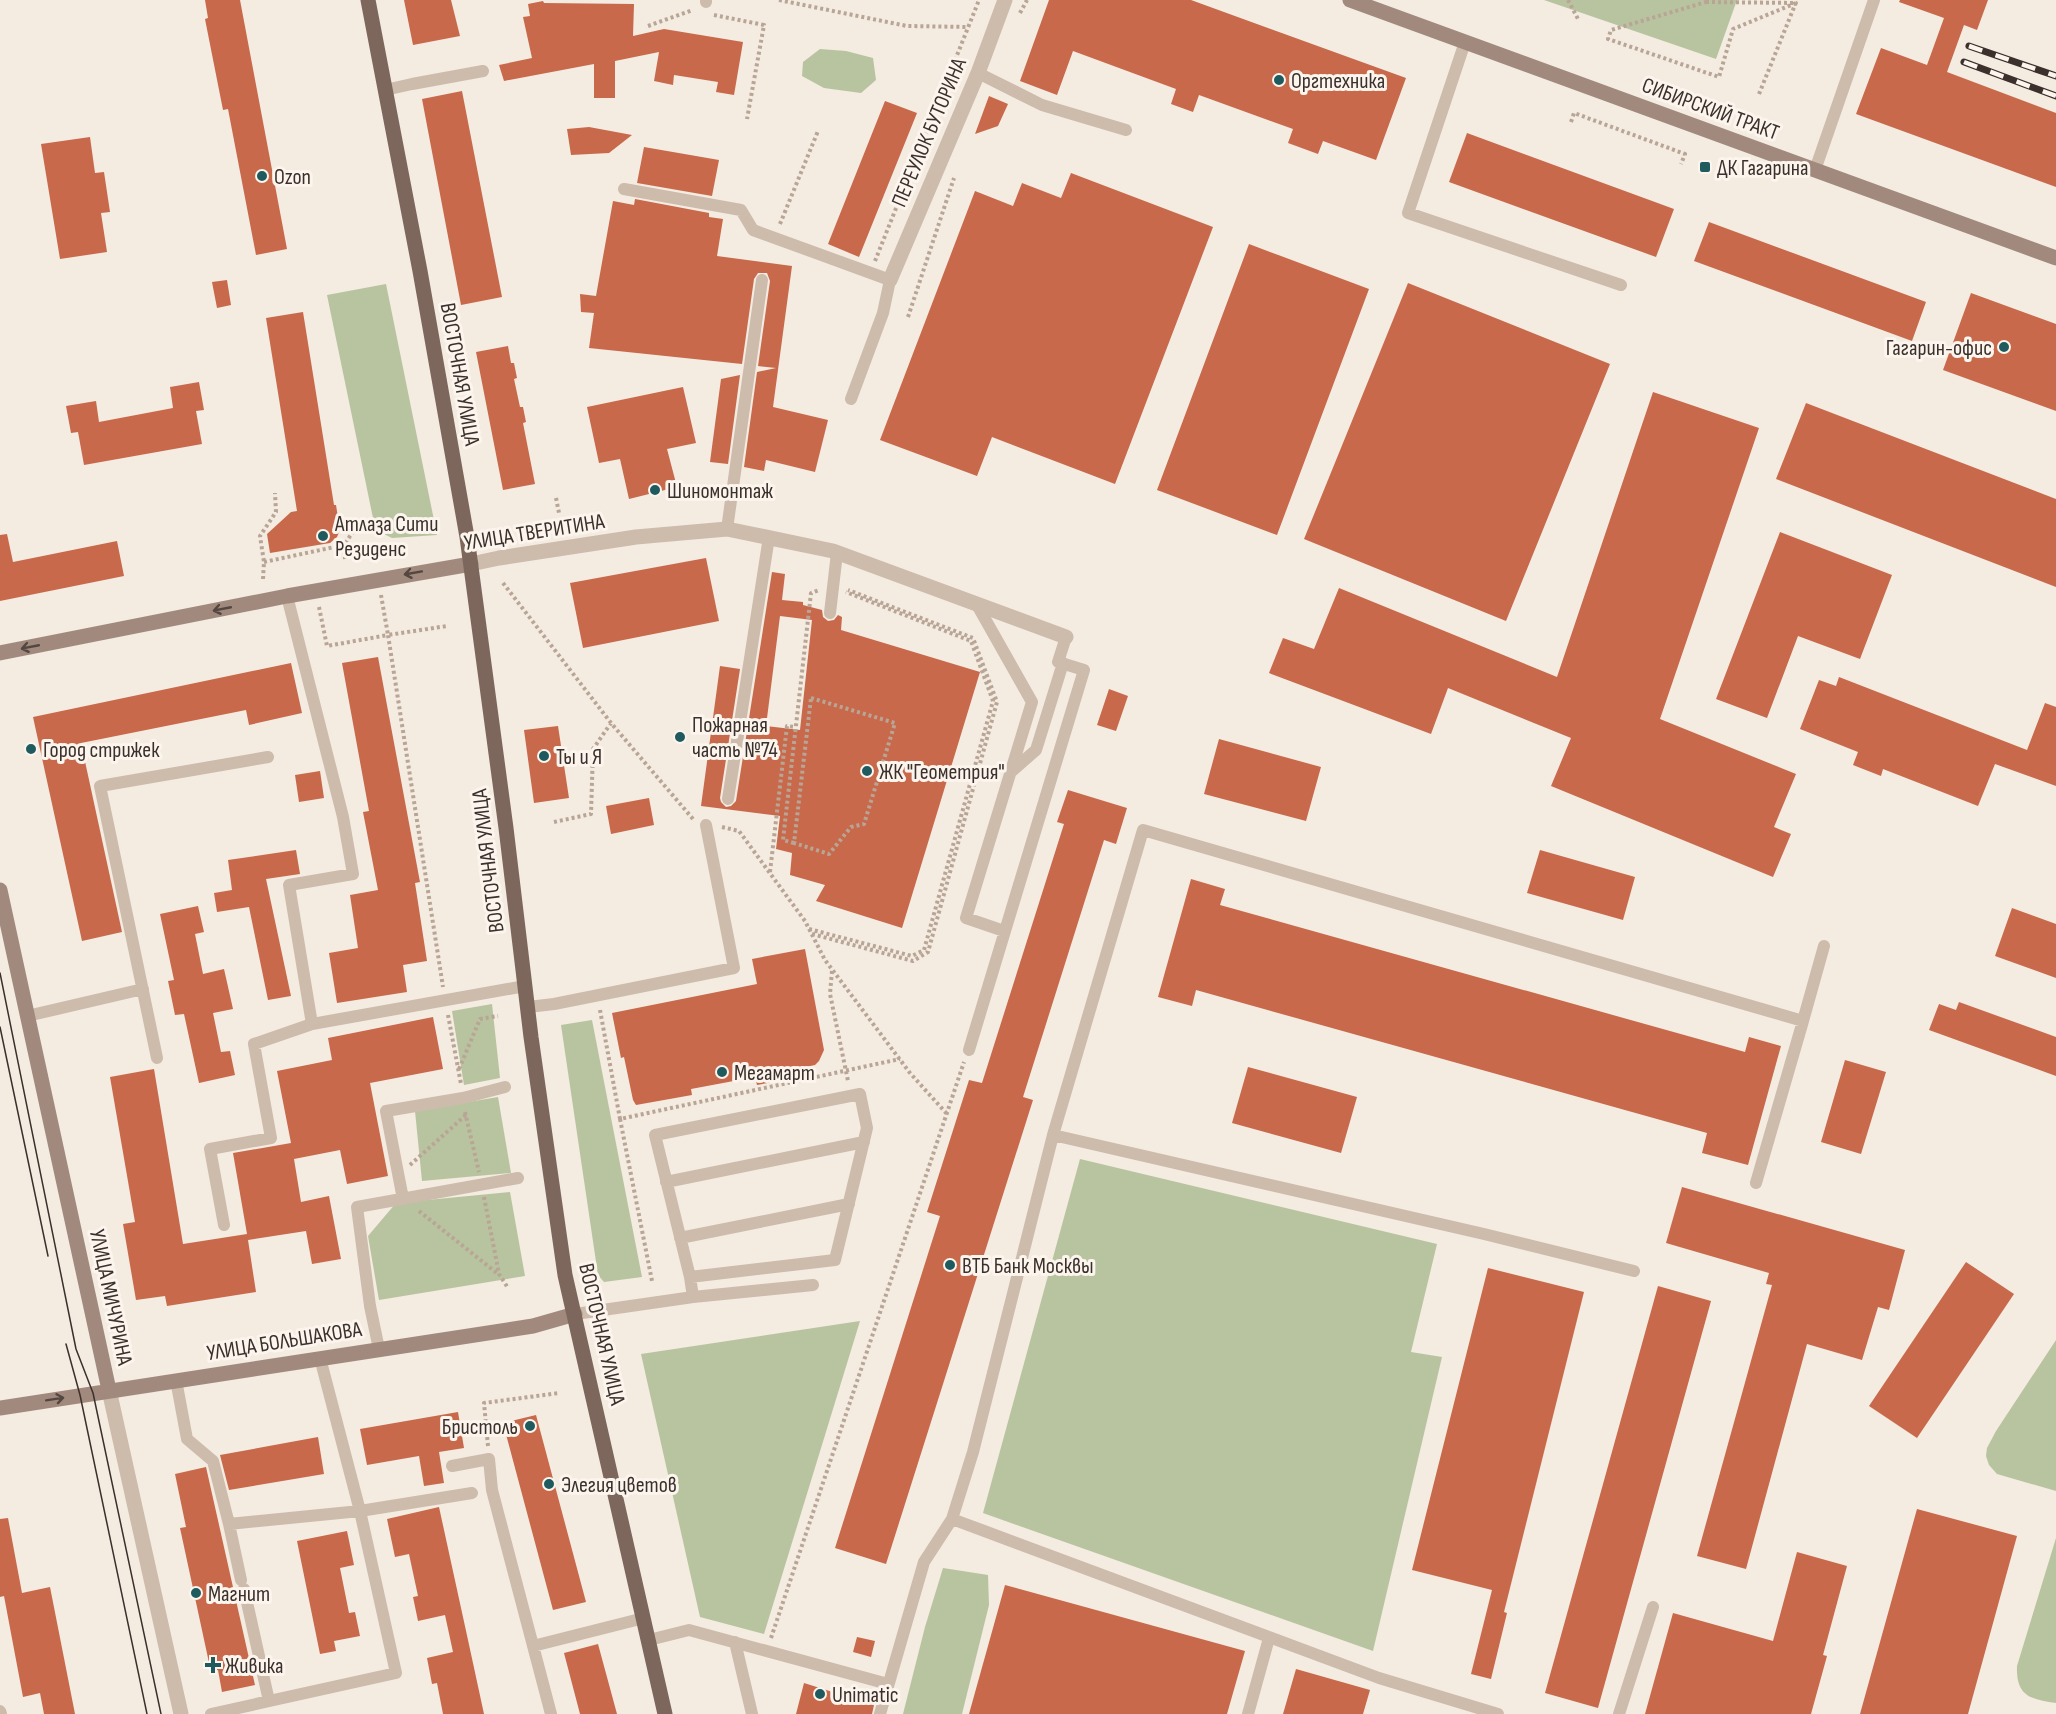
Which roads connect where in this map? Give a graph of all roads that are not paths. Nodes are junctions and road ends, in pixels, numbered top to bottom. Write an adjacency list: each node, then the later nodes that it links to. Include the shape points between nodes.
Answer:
1 (368, 0): 8 (main road, ВОСТОЧНАЯ УЛИЦА)
2 (1005, 0): 7 (street, ПЕРЕУЛОК БУТОРИНА)
3 (1350, 0): 5 (street, СИБИРСКИЙ ТРАКТ)
4 (1874, 0): 10 (lane)
5 (1465, 42): 10 (street, СИБИРСКИЙ ТРАКТ); 15 (lane, via 1408,213)
6 (483, 71): 8 (lane)
7 (978, 73): 9 (lane, via 1042,105); 14 (street, ПЕРЕУЛОК БУТОРИНА)
8 (385, 90): 20 (main road, ВОСТОЧНАЯ УЛИЦА)
9 (1126, 130)
10 (1815, 170): 12 (street, СИБИРСКИЙ ТРАКТ)
11 (624, 189): 14 (lane, via 741,210 753,230)
12 (2056, 258)
13 (762, 280): 17 (lane)
14 (890, 280): 16 (lane, via 883,313)
15 (1621, 285)
16 (851, 399)
17 (727, 529): 18 (street, УЛИЦА ТВЕРИТИНА); 20 (street, УЛИЦА ТВЕРИТИНА, via 636,537)
18 (769, 537): 19 (street, УЛИЦА ТВЕРИТИНА); 29 (lane)
19 (837, 553): 22 (street, УЛИЦА ТВЕРИТИНА); 23 (lane)
20 (471, 564): 21 (street, УЛИЦА ТВЕРИТИНА, one-way to 21); 34 (main road, ВОСТОЧНАЯ УЛИЦА)
21 (287, 596): 25 (street, УЛИЦА ТВЕРИТИНА, one-way to 25); 39 (lane, via 344,817 353,874 289,885)
22 (976, 603): 24 (street, УЛИЦА ТВЕРИТИНА); 28 (lane, via 1032,702)
23 (830, 613)
24 (1066, 637): 26 (lane, via 1058,662)
25 (0, 653)
26 (1063, 663): 28 (lane, via 1036,750); 32 (lane, via 1084,670)
27 (268, 758): 35 (lane, via 100,786)
28 (1011, 772): 32 (lane, via 966,918)
29 (728, 799)
30 (706, 825): 36 (lane, via 734,969)
31 (0, 890): 37 (street, УЛИЦА МИЧУРИНА)
32 (1004, 931): 40 (lane)
33 (1824, 946): 38 (lane)
34 (525, 986): 36 (main road, ВОСТОЧНАЯ УЛИЦА); 39 (lane)
35 (142, 989): 37 (lane); 41 (lane)
36 (528, 1007): 56 (main road, ВОСТОЧНАЯ УЛИЦА, via 565,1275)
37 (27, 1016): 60 (street, УЛИЦА МИЧУРИНА)
38 (1803, 1022): 43 (lane, via 1143,830); 47 (lane)
39 (312, 1024): 50 (lane, via 254,1044 271,1138 210,1149)
40 (969, 1050)
41 (157, 1058)
42 (505, 1087): 48 (lane, via 386,1111)
43 (1053, 1136): 52 (lane); 65 (lane, via 974,1452)
44 (864, 1143): 46 (lane); 46 (lane, via 867,1128 860,1094 655,1134); 49 (lane)
45 (518, 1178): 48 (lane)
46 (666, 1182): 51 (lane)
47 (1756, 1183)
48 (403, 1199): 57 (lane, via 357,1207)
49 (849, 1204): 51 (lane); 53 (lane, via 835,1260)
50 (224, 1225)
51 (680, 1238): 53 (lane)
52 (1634, 1271)
53 (690, 1276): 55 (lane)
54 (813, 1285): 55 (lane)
55 (693, 1297): 56 (lane)
56 (575, 1314): 57 (street, УЛИЦА БОЛЬШАКОВА, via 533,1326); 68 (main road, ВОСТОЧНАЯ УЛИЦА)
57 (379, 1349): 58 (street, УЛИЦА БОЛЬШАКОВА)
58 (320, 1358): 59 (street, УЛИЦА БОЛЬШАКОВА); 64 (lane)
59 (176, 1380): 60 (street, УЛИЦА БОЛЬШАКОВА); 66 (lane, via 187,1439 213,1461)
60 (109, 1390): 61 (street, УЛИЦА БОЛЬШАКОВА, one-way to 60); 75 (street, УЛИЦА МИЧУРИНА)
61 (0, 1408)
62 (452, 1466): 72 (lane, via 489,1459 492,1490)
63 (472, 1493): 64 (lane)
64 (360, 1511): 66 (lane); 74 (lane, via 396,1673)
65 (952, 1519): 69 (lane); 73 (lane, via 924,1562)
66 (229, 1524): 74 (lane)
67 (1653, 1607): 83 (lane)
68 (644, 1618): 70 (main road, ВОСТОЧНАЯ УЛИЦА); 72 (lane)
69 (1269, 1638): 81 (lane); 82 (lane, via 1379,1678)
70 (649, 1640): 71 (lane, via 689,1630); 78 (main road, ВОСТОЧНАЯ УЛИЦА)
71 (735, 1642): 73 (lane); 79 (lane)
72 (533, 1646): 77 (lane)
73 (888, 1684): 80 (lane)
74 (269, 1701): 76 (lane)
75 (181, 1714)
76 (211, 1714)
77 (550, 1714)
78 (665, 1714)
79 (752, 1714)
80 (880, 1714)
81 (1248, 1714)
82 (1498, 1714)
83 (1619, 1714)

